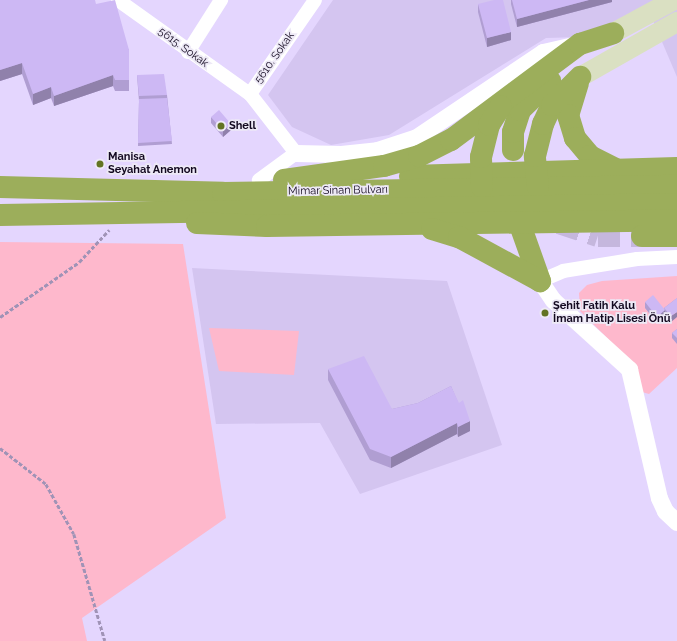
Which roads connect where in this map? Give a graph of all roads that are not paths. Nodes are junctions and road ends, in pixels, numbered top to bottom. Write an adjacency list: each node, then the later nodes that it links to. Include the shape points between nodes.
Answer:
1 (118, 0): 7 (street, 5615. Sokak)
2 (222, 0): 7 (street)
3 (315, 0): 10 (street, 5610. Sokak)
4 (674, 4): 6 (main road)
5 (677, 22): 9 (main road)
6 (613, 32): 8 (highway, via 580,44); 12 (highway, via 537,90 520,110 513,132)
7 (188, 52): 10 (street, 5615. Sokak)
8 (531, 69): 11 (highway); 13 (street, via 415,138 377,150 341,154)
9 (580, 77): 15 (highway, via 568,115 575,138 590,156); 17 (highway, via 552,106 543,124 535,156)
10 (250, 94): 13 (street, 5610. Sokak)
11 (504, 101): 16 (highway, via 489,125); 19 (highway, via 451,140 419,156 384,166)
12 (512, 150)
13 (296, 153): 18 (street)
14 (677, 168): 15 (highway)
15 (616, 169): 17 (highway)
16 (481, 172): 17 (highway); 19 (highway); 29 (highway)
17 (537, 173): 30 (highway)
18 (259, 180): 19 (highway); 22 (highway, via 168,181)
19 (284, 180)
20 (677, 186): 23 (highway, Mimar Sinan Bulvarı)
21 (0, 187): 22 (highway, Mimar Sinan Bulvarı)
22 (130, 191): 23 (highway, Mimar Sinan Bulvarı)
23 (225, 201): 24 (highway, Mimar Sinan Bulvarı); 25 (highway, Mimar Sinan Bulvarı)
24 (677, 204)
25 (124, 214): 27 (highway, Mimar Sinan Bulvarı); 31 (highway, via 183,223 267,226)
26 (0, 215): 27 (highway)
27 (42, 216): 32 (highway)
28 (677, 220): 30 (highway)
29 (484, 222): 30 (highway); 31 (highway)
30 (529, 222): 36 (highway)
31 (411, 224): 36 (highway, via 459,237)
32 (0, 225)
33 (642, 236): 34 (highway)
34 (677, 236)
35 (677, 257): 36 (street, via 637,259 563,271)
36 (540, 281): 37 (street, via 553,300 629,369 658,492 665,511)
37 (677, 522)

